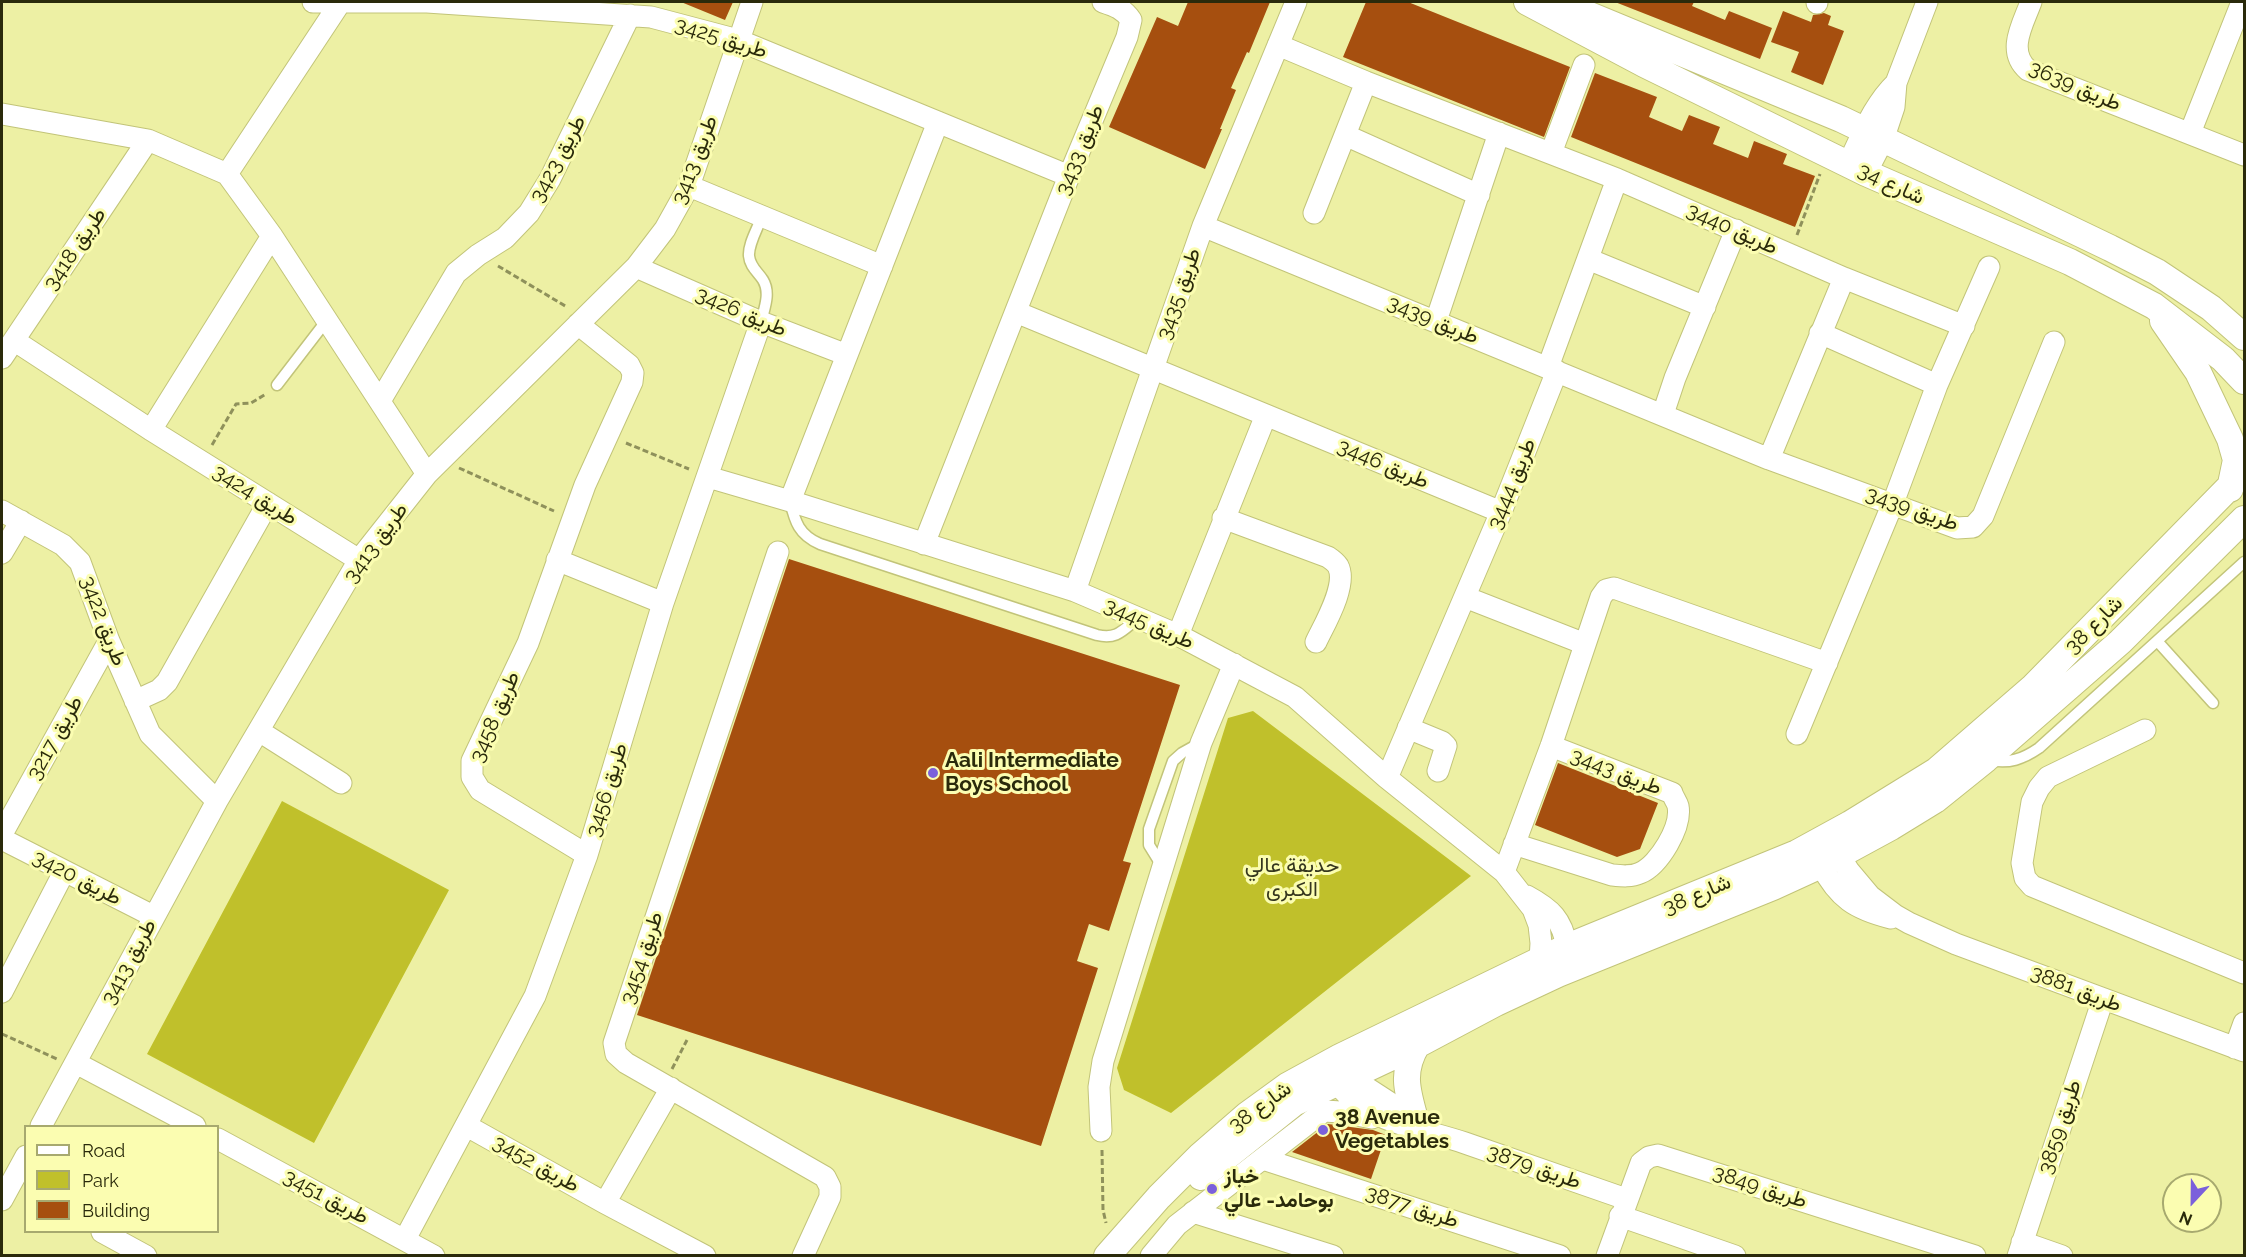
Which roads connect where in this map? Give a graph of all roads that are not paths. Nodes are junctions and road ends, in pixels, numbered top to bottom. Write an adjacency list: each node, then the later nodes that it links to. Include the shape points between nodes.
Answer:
1 (313, 2): 10 (street, طريق 3425)
2 (752, 2): 13 (street, طريق 3413)
3 (1103, 2): 28 (street, طريق 3433, via 1121,8 1131,20)
4 (1296, 2): 14 (street, طريق 3435)
5 (1527, 2): 26 (street, شارع 34)
6 (1558, 2): 22 (street, شارع 34)
7 (1927, 2): 22 (street, via 1896,83 1894,107)
8 (2031, 2): 20 (street, طريق 3639, via 2016,51 2028,70)
9 (2242, 2): 20 (street)
10 (340, 3): 11 (street, طريق 3425); 27 (street)
11 (576, 7): 12 (street, طريق 3425)
12 (630, 15): 13 (street, طريق 3425); 63 (street, طريق 3423, via 550,179 529,213 505,238 456,273)
13 (738, 40): 18 (street, طريق 3425); 30 (street, طريق 3413)
14 (1278, 45): 16 (street, طريق 3440); 34 (street, طريق 3435)
15 (1584, 65): 24 (street)
16 (1366, 82): 19 (street, طريق 3440); 21 (street)
17 (2, 114): 23 (street)
18 (938, 122): 28 (street, طريق 3425); 38 (street)
19 (1499, 133): 24 (street, طريق 3440); 31 (street)
20 (2190, 133): 25 (street, طريق 3639)
21 (1345, 135): 31 (street); 32 (street)
22 (1874, 136): 26 (street); 44 (street, شارع 34, via 2110,248 2157,272)
23 (148, 140): 27 (street); 54 (street, طريق 3418)
24 (1551, 153): 29 (street, طريق 3440)
25 (2244, 155)
26 (1847, 164): 42 (street, شارع 34, via 2070,262)
27 (227, 174): 36 (street)
28 (1069, 176): 45 (street, طريق 3433)
29 (1617, 179): 35 (street, طريق 3440); 37 (street, طريق 3444)
30 (689, 186): 33 (street); 39 (street, طريق 3413, via 665,229)
31 (1479, 195): 49 (street)
32 (1314, 213)
33 (762, 216): 38 (street); 50 (lane, via 749,256 766,286)
34 (1203, 226): 49 (street, طريق 3439); 58 (street, طريق 3435)
35 (1736, 230): 41 (street, طريق 3440); 43 (street)
36 (273, 236): 47 (street); 66 (street)
37 (1588, 259): 43 (street); 59 (street, طريق 3444)
38 (882, 266): 56 (street)
39 (636, 267): 48 (street, طريق 3413); 50 (street, طريق 3426)
40 (1989, 267): 51 (street)
41 (1844, 278): 51 (street, طريق 3440); 52 (street)
42 (2154, 306): 60 (street, شارع 34, via 2223,359); 70 (street, via 2198,372 2230,439)
43 (1705, 307): 64 (street)
44 (2211, 308): 46 (street); 53 (street, شارع 34)
45 (1016, 312): 58 (street); 79 (street, طريق 3433)
46 (2244, 315)
47 (327, 320): 61 (lane); 63 (street)
48 (581, 321): 68 (street, طريق 3413); 84 (street, طريق 3458, via 633,373)
49 (1436, 321): 59 (street, طريق 3439)
50 (761, 322): 56 (street, طريق 3426); 69 (street, طريق 3456)
51 (1964, 326): 62 (street)
52 (1820, 333): 62 (street); 67 (street)
53 (2244, 336)
54 (15, 341): 57 (street, طريق 3418); 66 (street, طريق 3424)
55 (2054, 342): 73 (street, طريق 3439, via 1983,516 1973,527 1957,528)
56 (847, 355): 71 (street)
57 (2, 358)
58 (1153, 369): 65 (street, طريق 3446); 86 (street, طريق 3435)
59 (1553, 369): 64 (street, طريق 3439); 75 (street, طريق 3444)
60 (2244, 381)
61 (277, 385)
62 (1937, 385): 73 (street)
63 (380, 401): 68 (street)
64 (1663, 414): 67 (street, طريق 3439)
65 (1266, 415): 75 (street, طريق 3446); 76 (street)
66 (151, 430): 72 (street, طريق 3424)
67 (1769, 459): 73 (street, طريق 3439)
68 (434, 467): 83 (street, طريق 3413)
69 (708, 477): 71 (street, طريق 3445); 88 (street, طريق 3456)
70 (2240, 489): 80 (street); 109 (street, شارع 38, via 2033,687 1936,771)
71 (790, 501): 79 (street, طريق 3445); 89 (lane, via 797,527 820,544 1105,637 1120,634)
72 (268, 503): 83 (street, طريق 3424); 97 (street, via 167,682 159,690)
73 (1893, 503): 95 (street)
74 (2, 511): 78 (street, طريق 3422)
75 (1501, 512): 87 (street, طريق 3444)
76 (1223, 518): 90 (street); 92 (street, via 1328,557 1338,566 1341,579 1336,597)
77 (2244, 519): 80 (street, شارع 38)
78 (21, 520): 82 (street); 91 (street, طريق 3422, via 63,545 80,562)
79 (924, 544): 86 (street, طريق 3445)
80 (2214, 551): 104 (street, شارع 38, via 2120,642)
81 (778, 552): 130 (street, طريق 3454, via 614,1043 616,1054 626,1063)
82 (2, 553)
83 (359, 560): 101 (street, طريق 3413)
84 (557, 560): 88 (street); 114 (street, طريق 3458, via 528,643 472,761 472,777 492,799)
85 (2244, 562): 93 (lane)
86 (1074, 591): 89 (street, طريق 3445)
87 (1465, 597): 94 (street); 99 (street, طريق 3444)
88 (663, 603): 114 (street, طريق 3456)
89 (1138, 618): 90 (street, طريق 3445)
90 (1178, 635): 96 (street, طريق 3445)
91 (109, 641): 97 (street, طريق 3422); 110 (street, طريق 3217)
92 (1316, 642)
93 (2158, 642): 98 (lane); 104 (lane, via 2039,748 2013,761)
94 (1586, 644): 95 (street, طريق 3443, via 1603,593 1614,588); 103 (street, طريق 3443)
95 (1827, 663): 102 (street)
96 (1234, 664): 106 (street, طريق 3445, via 1295,697); 136 (street, via 1201,742 1103,1061 1099,1087)
97 (135, 700): 108 (street, طريق 3422, via 150,734)
98 (2213, 703)
99 (1408, 728): 105 (street, via 1446,746); 106 (street, طريق 3444)
100 (2145, 730): 122 (street, via 2048,777 2038,788 2022,863 2025,878 2032,886)
101 (259, 731): 107 (street); 108 (street, طريق 3413)
102 (1797, 734)
103 (1551, 746): 112 (street, طريق 3443); 112 (street, طريق 3443, via 1672,793 1678,806 1671,836 1652,867 1628,876 1612,875)
104 (1986, 759): 115 (street, شارع 38, via 1935,800 1891,827)
105 (1438, 771)
106 (1387, 778): 117 (street, طريق 3445)
107 (341, 783)
108 (217, 801): 119 (street, طريق 3413)
109 (1850, 824): 113 (street, شارع 38); 115 (street)
110 (2, 834)
111 (2, 839): 116 (street, طريق 3420)
112 (1515, 844): 117 (street, طريق 3443)
113 (1797, 853): 115 (street); 120 (street, شارع 38)
114 (587, 855): 135 (street, طريق 3456, via 535,996)
115 (1830, 856): 121 (street, شارع 38, via 1773,886); 124 (street, طريق 3881, via 1829,881 1855,905)
116 (64, 872): 119 (street, طريق 3420); 123 (street)
117 (1504, 872): 118 (street, طريق 3445)
118 (1524, 894): 120 (street, via 1554,915 1564,930); 121 (street, via 1539,925)
119 (153, 916): 128 (street, طريق 3413)
120 (1567, 946): 121 (street)
121 (1549, 967): 126 (street, شارع 38, via 1496,1003); 129 (street, شارع 38)
122 (2244, 973)
123 (2, 992)
124 (2103, 999): 127 (street, طريق 3881); 146 (street, طريق 3859)
125 (2244, 1023): 127 (street)
126 (1418, 1045): 129 (street, شارع 38); 132 (street, via 1405,1080)
127 (2240, 1050)
128 (75, 1065): 133 (street, طريق 3413); 134 (street)
129 (1337, 1071): 131 (street, شارع 38); 132 (street, طريق 3879, via 1356,1102); 147 (street, شارع 38, via 1287,1086 1223,1134 1159,1197)
130 (667, 1086): 141 (street); 151 (street, طريق 3454, via 825,1177 830,1197)
131 (1294, 1103): 138 (street); 147 (street, شارع 38, via 1212,1167)
132 (1403, 1121): 138 (street, via 1324,1111); 142 (street, طريق 3879)
133 (42, 1125)
134 (193, 1125)
135 (467, 1126): 141 (street, طريق 3452); 145 (street, طريق 3456)
136 (1101, 1131)
137 (219, 1140): 145 (street, طريق 3451)
138 (1263, 1159): 143 (street); 154 (street, طريق 3877)
139 (24, 1160): 140 (street)
140 (10, 1187)
141 (605, 1203): 150 (street, طريق 3452)
142 (1623, 1207): 155 (street, طريق 3849); 156 (street, طريق 3879); 157 (street, طريق 3849, via 1641,1162 1658,1155)
143 (1193, 1212): 152 (street); 153 (street)
144 (104, 1233): 148 (street)
145 (405, 1239): 149 (street, طريق 3451)
146 (2020, 1249): 158 (street)
147 (1118, 1250)
148 (146, 1256)
149 (434, 1256)
150 (705, 1256)
151 (803, 1256)
152 (1151, 1256)
153 (1334, 1256)
154 (1560, 1256)
155 (1607, 1256)
156 (1735, 1256)
157 (1975, 1256)
158 (2062, 1256)

